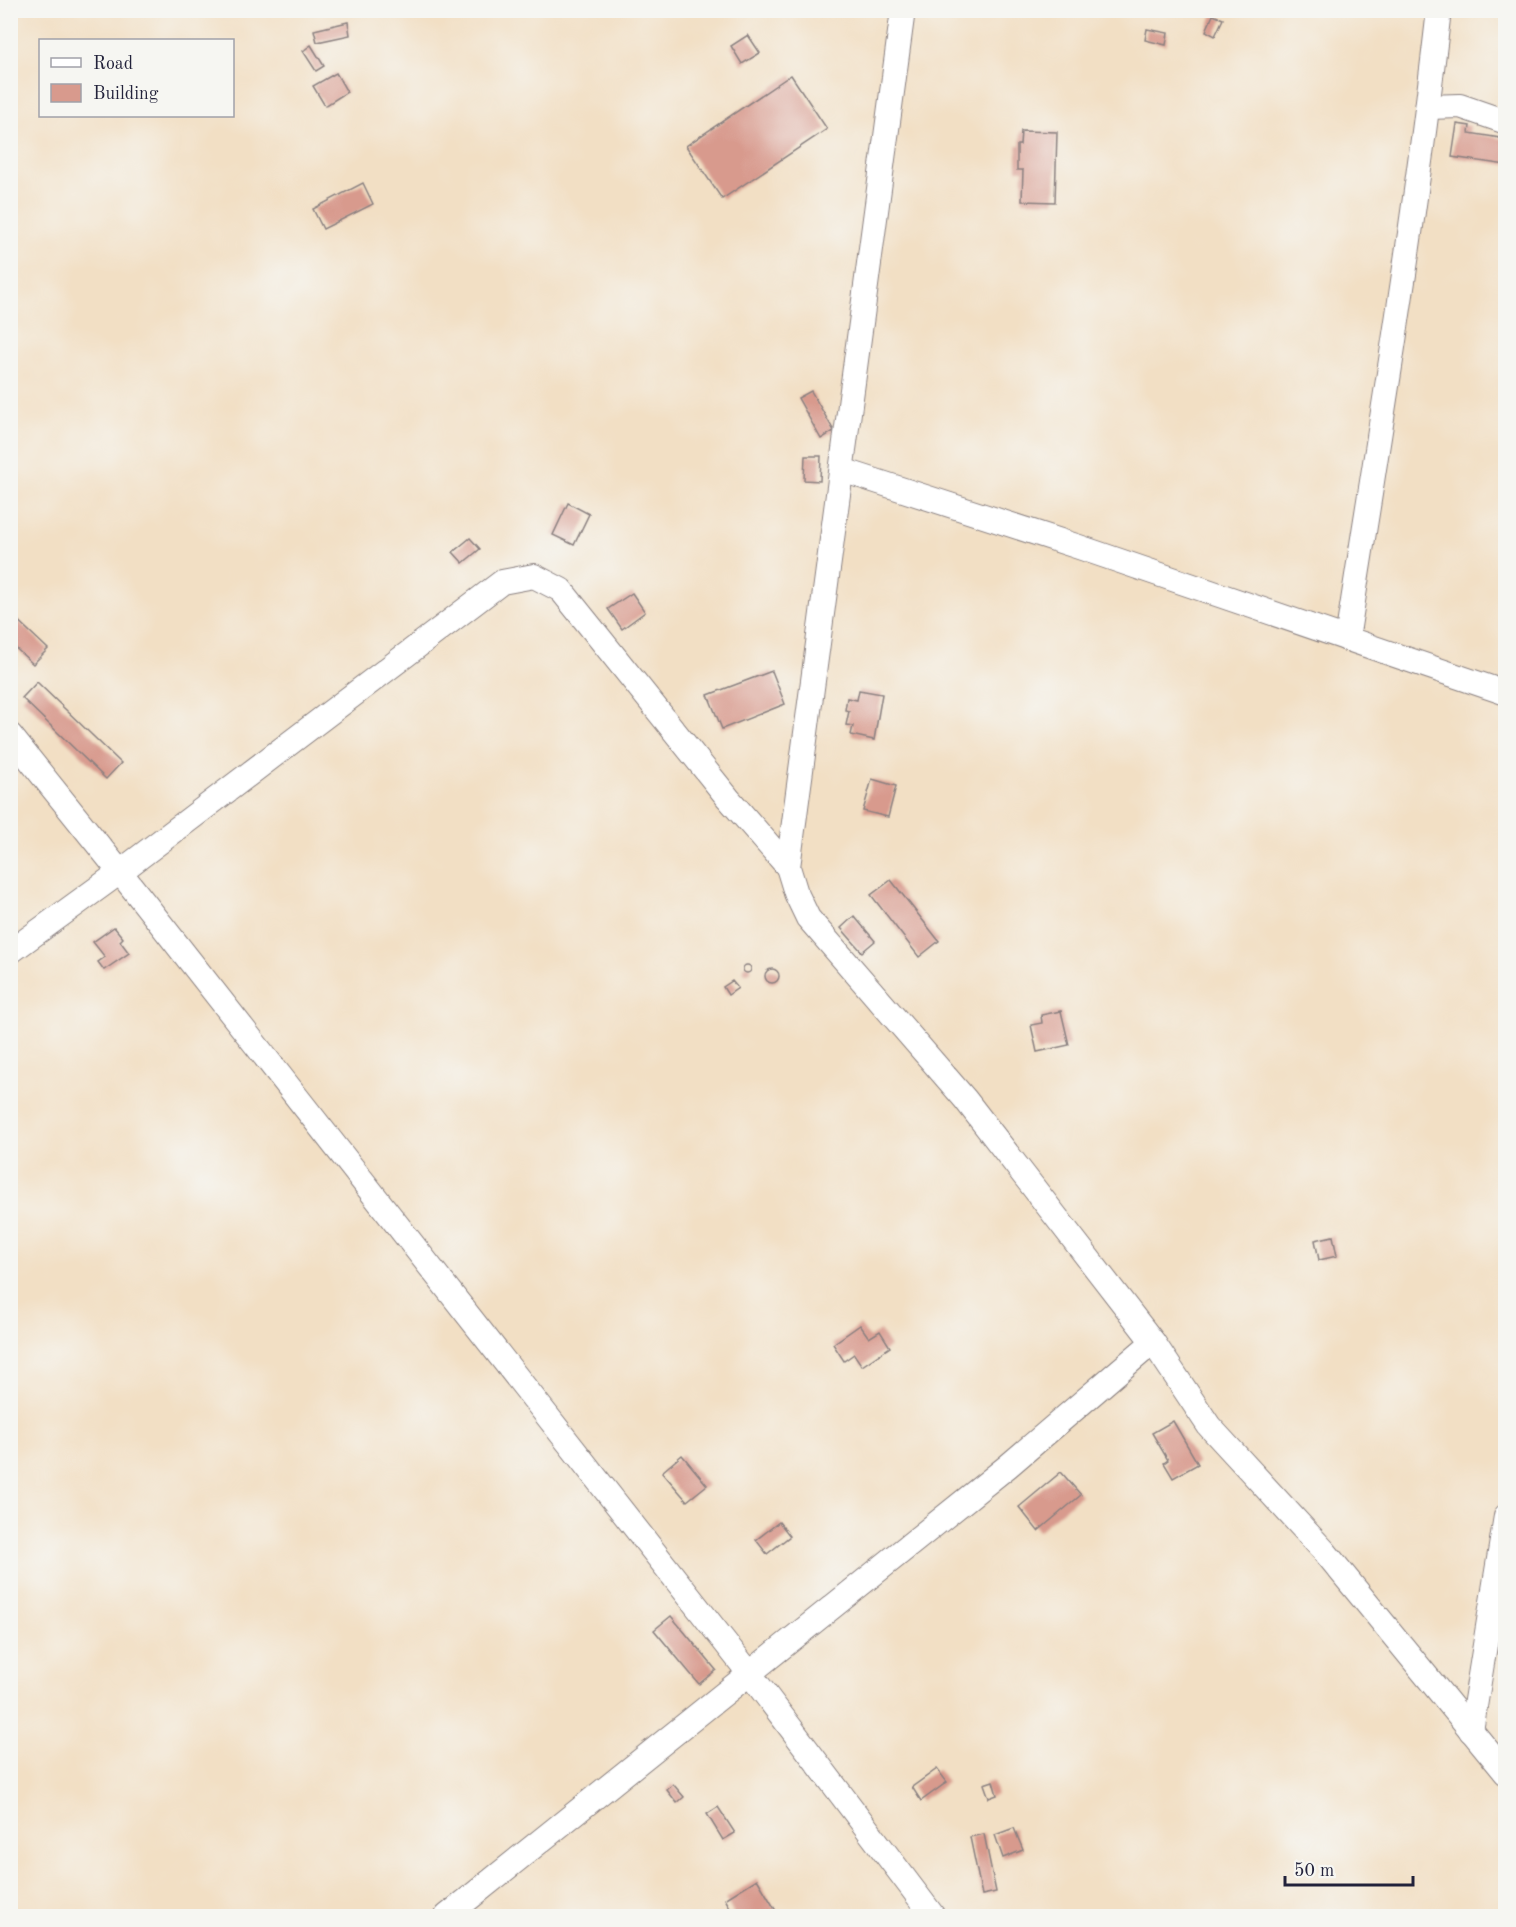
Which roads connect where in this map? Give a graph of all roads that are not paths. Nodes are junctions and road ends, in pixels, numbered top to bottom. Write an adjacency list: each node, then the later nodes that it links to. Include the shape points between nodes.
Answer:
1 (903, 10): 5 (street)
2 (1439, 10): 3 (street)
3 (1428, 107): 4 (street, via 1460,106); 6 (street)
4 (1506, 122)
5 (842, 470): 6 (street); 9 (street)
6 (1347, 639): 7 (street)
7 (1506, 693)
8 (10, 735): 10 (street)
9 (788, 867): 10 (street, via 561,590 534,576 502,582); 12 (street, via 808,918 965,1099)
10 (120, 872): 11 (street); 14 (street)
11 (10, 952)
12 (1153, 1342): 14 (street, via 1008,1466); 15 (street, via 1209,1426 1325,1552)
13 (1506, 1516): 15 (street)
14 (750, 1674): 17 (street); 18 (street)
15 (1471, 1731): 16 (street)
16 (1506, 1773)
17 (447, 1917)
18 (933, 1917)

